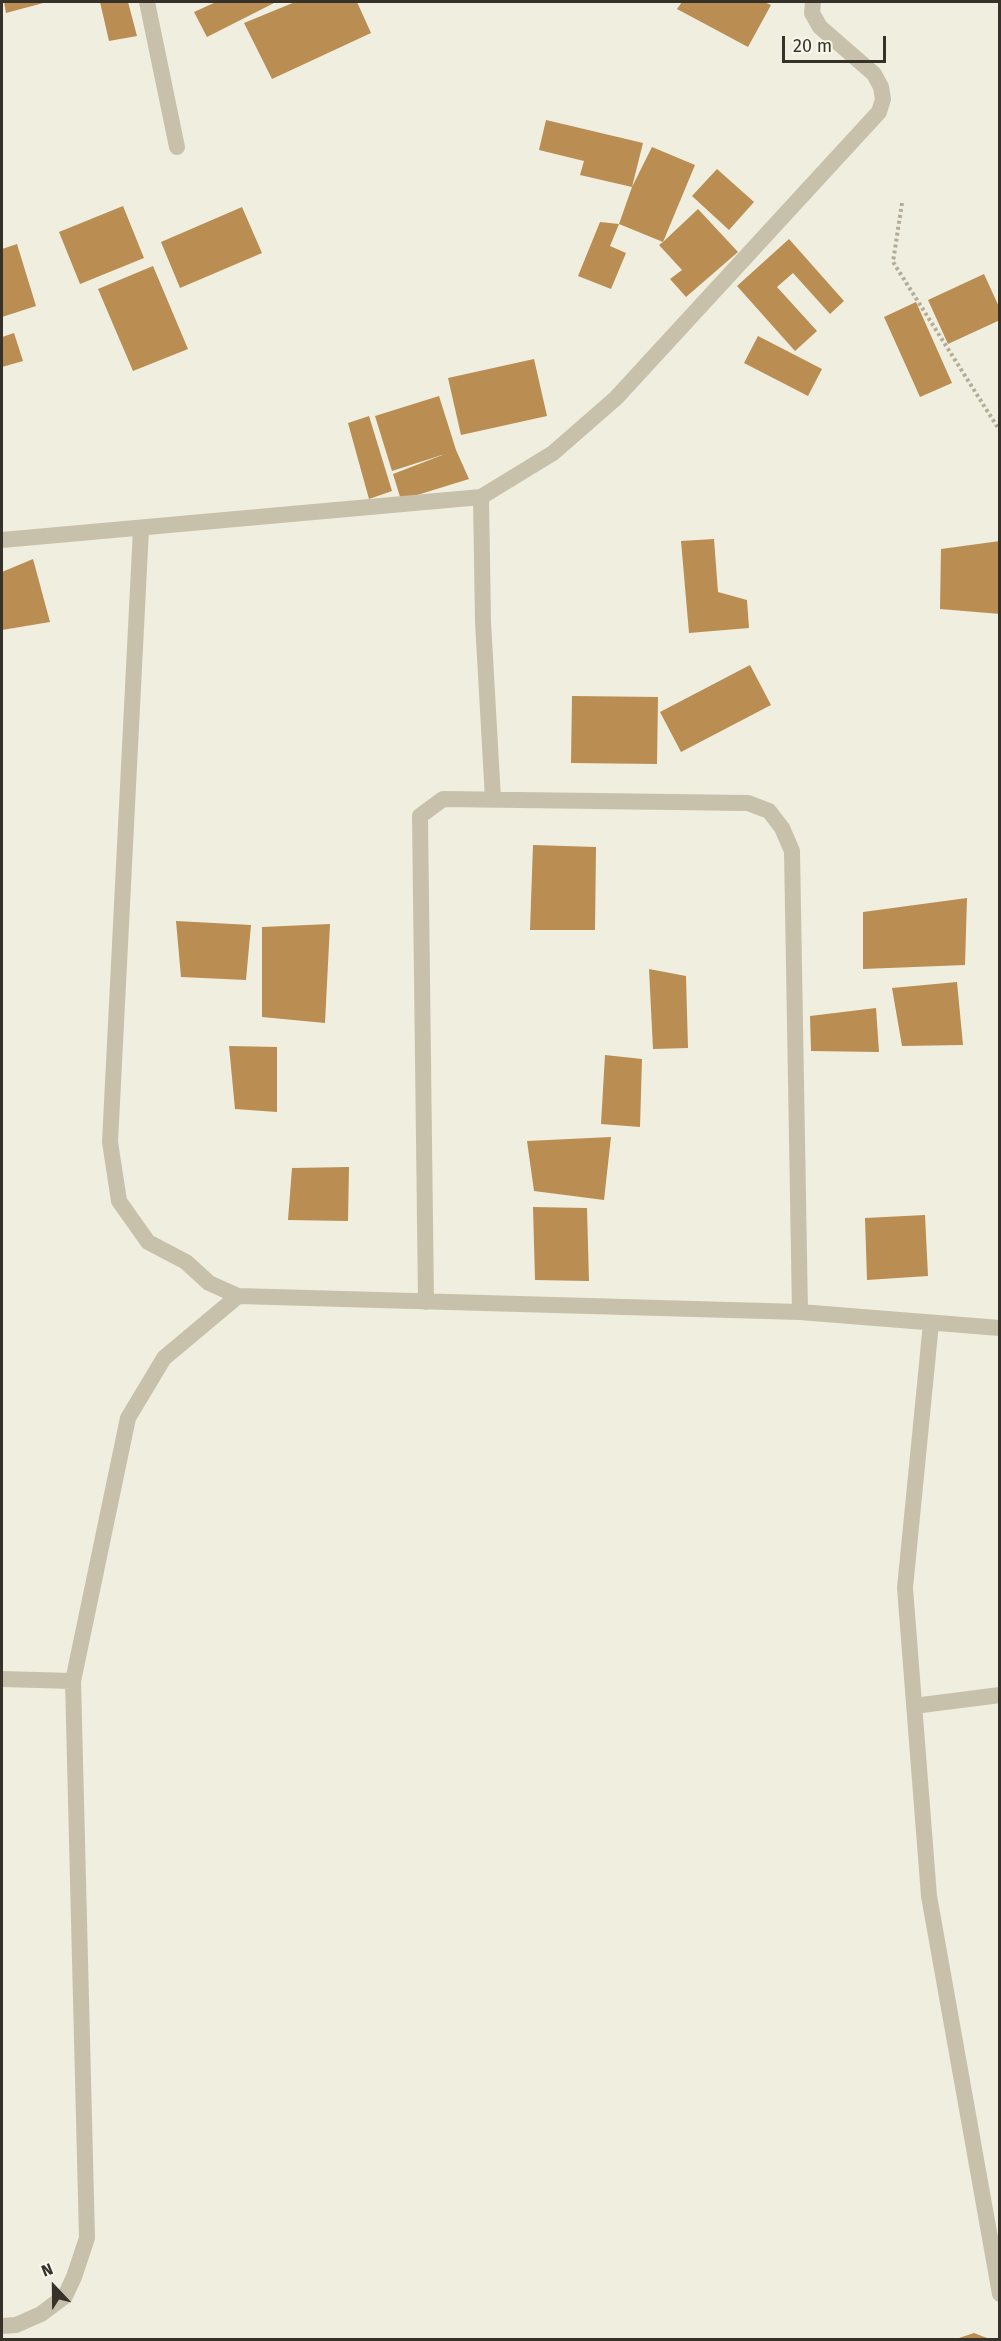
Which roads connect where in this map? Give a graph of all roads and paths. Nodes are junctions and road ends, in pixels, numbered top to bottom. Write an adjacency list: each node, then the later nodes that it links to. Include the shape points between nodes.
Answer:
1 (147, 2): 3 (street)
2 (813, 2): 6 (street, via 812,13 820,27 874,74 881,87 879,112 616,398 553,453)
3 (177, 147)
4 (902, 203): 5 (path, via 893,262)
5 (999, 431)
6 (481, 496): 7 (street); 9 (street)
7 (141, 529): 8 (street); 10 (street, via 110,1142 119,1201 148,1242 186,1262 209,1284)
8 (2, 540)
9 (493, 799): 11 (street, via 443,799 420,816); 12 (street, via 748,803 769,811 783,828 792,851)
10 (238, 1296): 11 (street); 16 (street, via 164,1358 128,1418)
11 (426, 1302): 12 (street)
12 (800, 1312): 13 (street)
13 (931, 1323): 14 (street); 18 (street, via 905,1588)
14 (999, 1328)
15 (2, 1679): 16 (street)
16 (73, 1681): 20 (street, via 87,2238 65,2296 41,2314 16,2325)
17 (999, 1695): 18 (street)
18 (914, 1706): 19 (street, via 928,1896)
19 (999, 2294)
20 (2, 2326)

